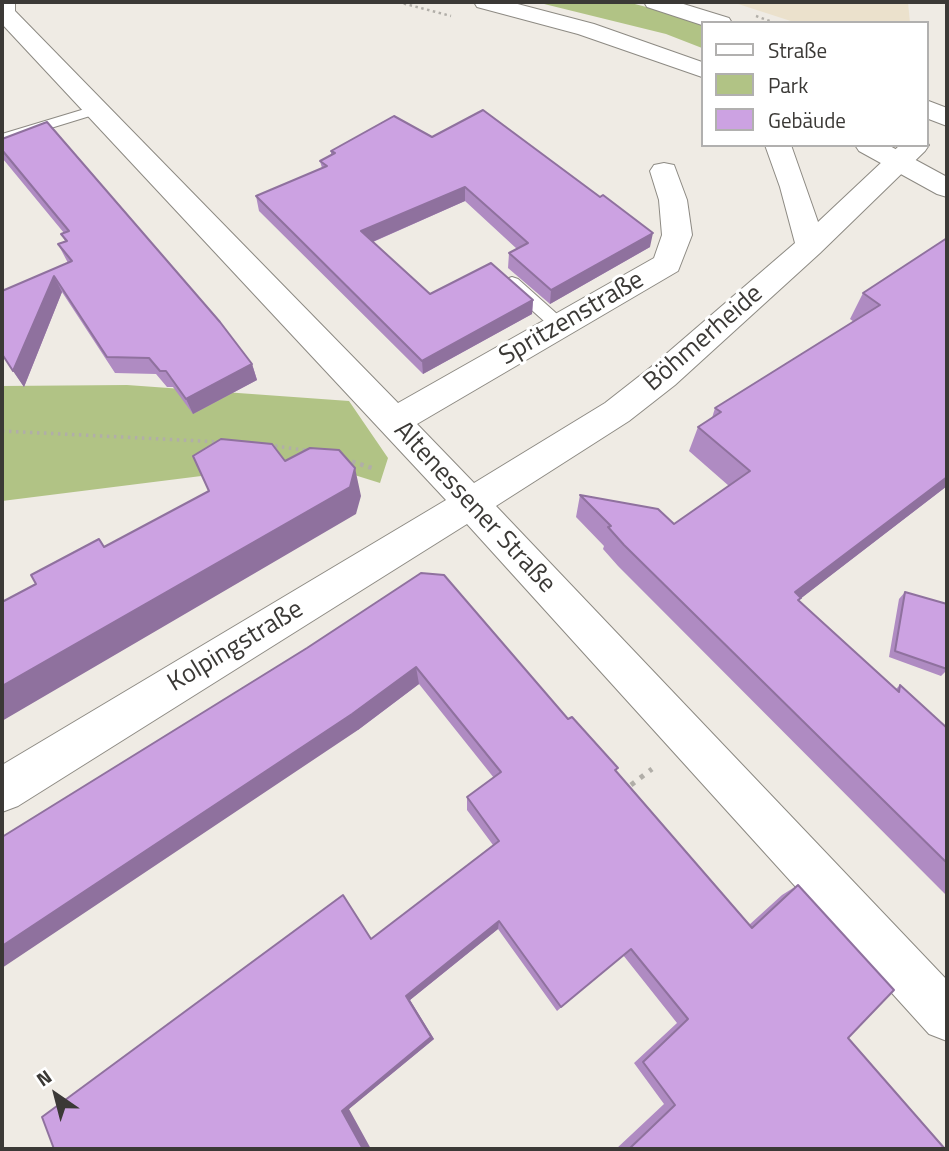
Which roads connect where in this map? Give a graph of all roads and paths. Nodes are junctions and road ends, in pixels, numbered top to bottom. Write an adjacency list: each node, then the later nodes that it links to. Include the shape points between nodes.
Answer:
1 (4, 2): 6 (street, Altenessener Straße, via 3,12)
2 (485, 2): 5 (street, via 586,29)
3 (655, 2): 4 (street)
4 (715, 21)
5 (701, 70)
6 (98, 109): 7 (lane); 16 (street, Altenessener Straße)
7 (2, 139)
8 (779, 147): 13 (street)
9 (877, 147): 10 (street)
10 (908, 154): 12 (street); 13 (street, Böhmerheide)
11 (664, 171): 15 (street, Spritzenstraße, via 677,235 667,264)
12 (947, 188)
13 (810, 247): 23 (street, Böhmerheide, via 617,412)
14 (496, 270): 15 (lane)
15 (560, 326): 16 (street, Spritzenstraße)
16 (394, 421): 23 (street, Altenessener Straße)
17 (2, 431): 18 (path)
18 (222, 442)
19 (264, 444): 20 (path)
20 (316, 452)
21 (340, 458): 22 (path)
22 (386, 473)
23 (470, 503): 26 (street, Kolpingstraße); 27 (street, Altenessener Straße)
24 (659, 776): 25 (path, via 651,768)
25 (631, 785)
26 (2, 790)
27 (947, 1016)

